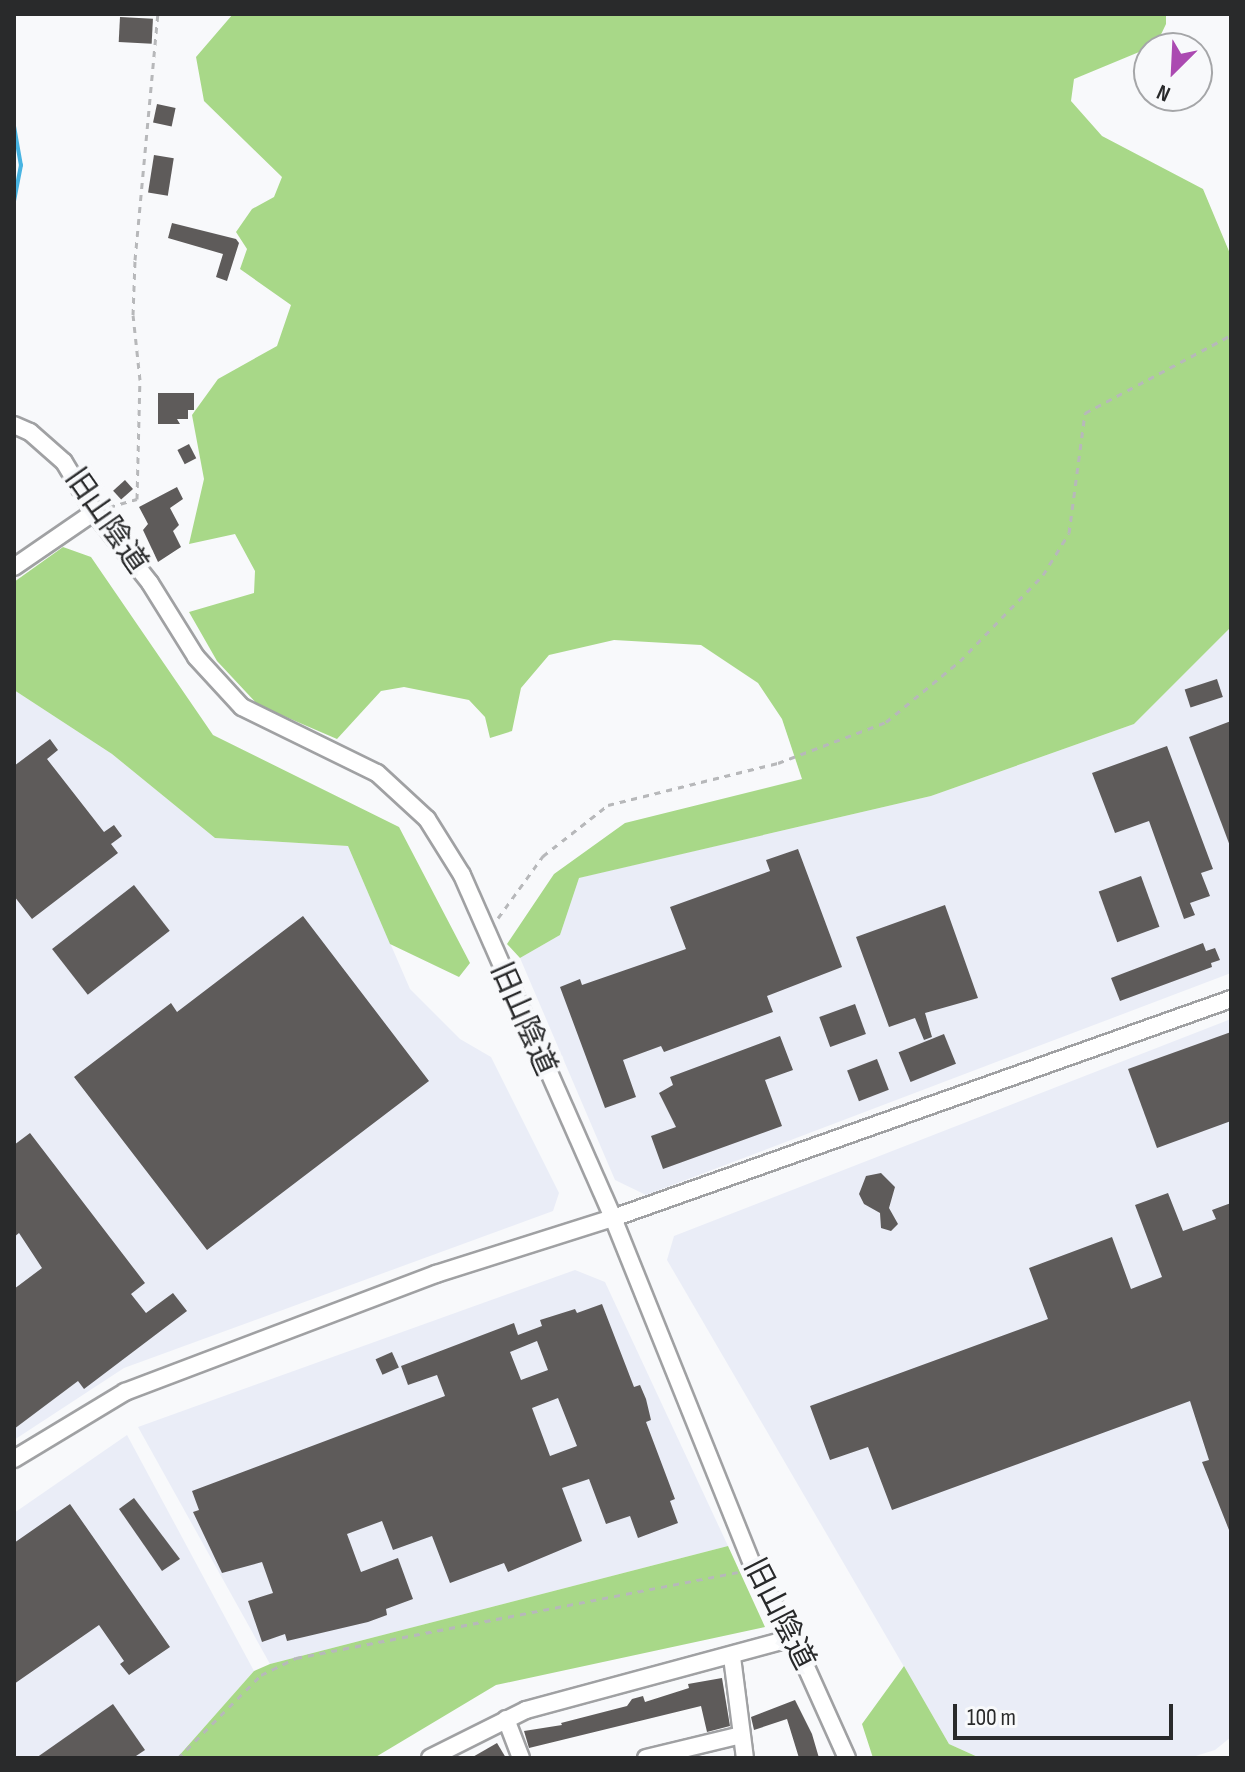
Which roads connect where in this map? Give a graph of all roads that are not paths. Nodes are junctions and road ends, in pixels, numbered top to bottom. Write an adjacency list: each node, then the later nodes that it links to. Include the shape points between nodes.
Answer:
1 (14, 425): 2 (street, 旧山陰道, via 64,462)
2 (94, 512): 3 (street); 5 (street, 旧山陰道, via 150,583 196,657 242,707 377,773 427,819 462,875)
3 (14, 567)
4 (1231, 999): 5 (street)
5 (613, 1218): 6 (street, via 436,1274 125,1392); 7 (street, 旧山陰道, via 754,1569)
6 (14, 1459)
7 (793, 1638): 8 (street); 15 (street, 旧山陰道)
8 (732, 1657): 9 (street); 10 (street)
9 (506, 1719): 11 (street); 12 (street)
10 (741, 1735): 13 (street); 14 (street)
11 (430, 1758)
12 (521, 1758)
13 (646, 1758)
14 (745, 1758)
15 (847, 1758)

